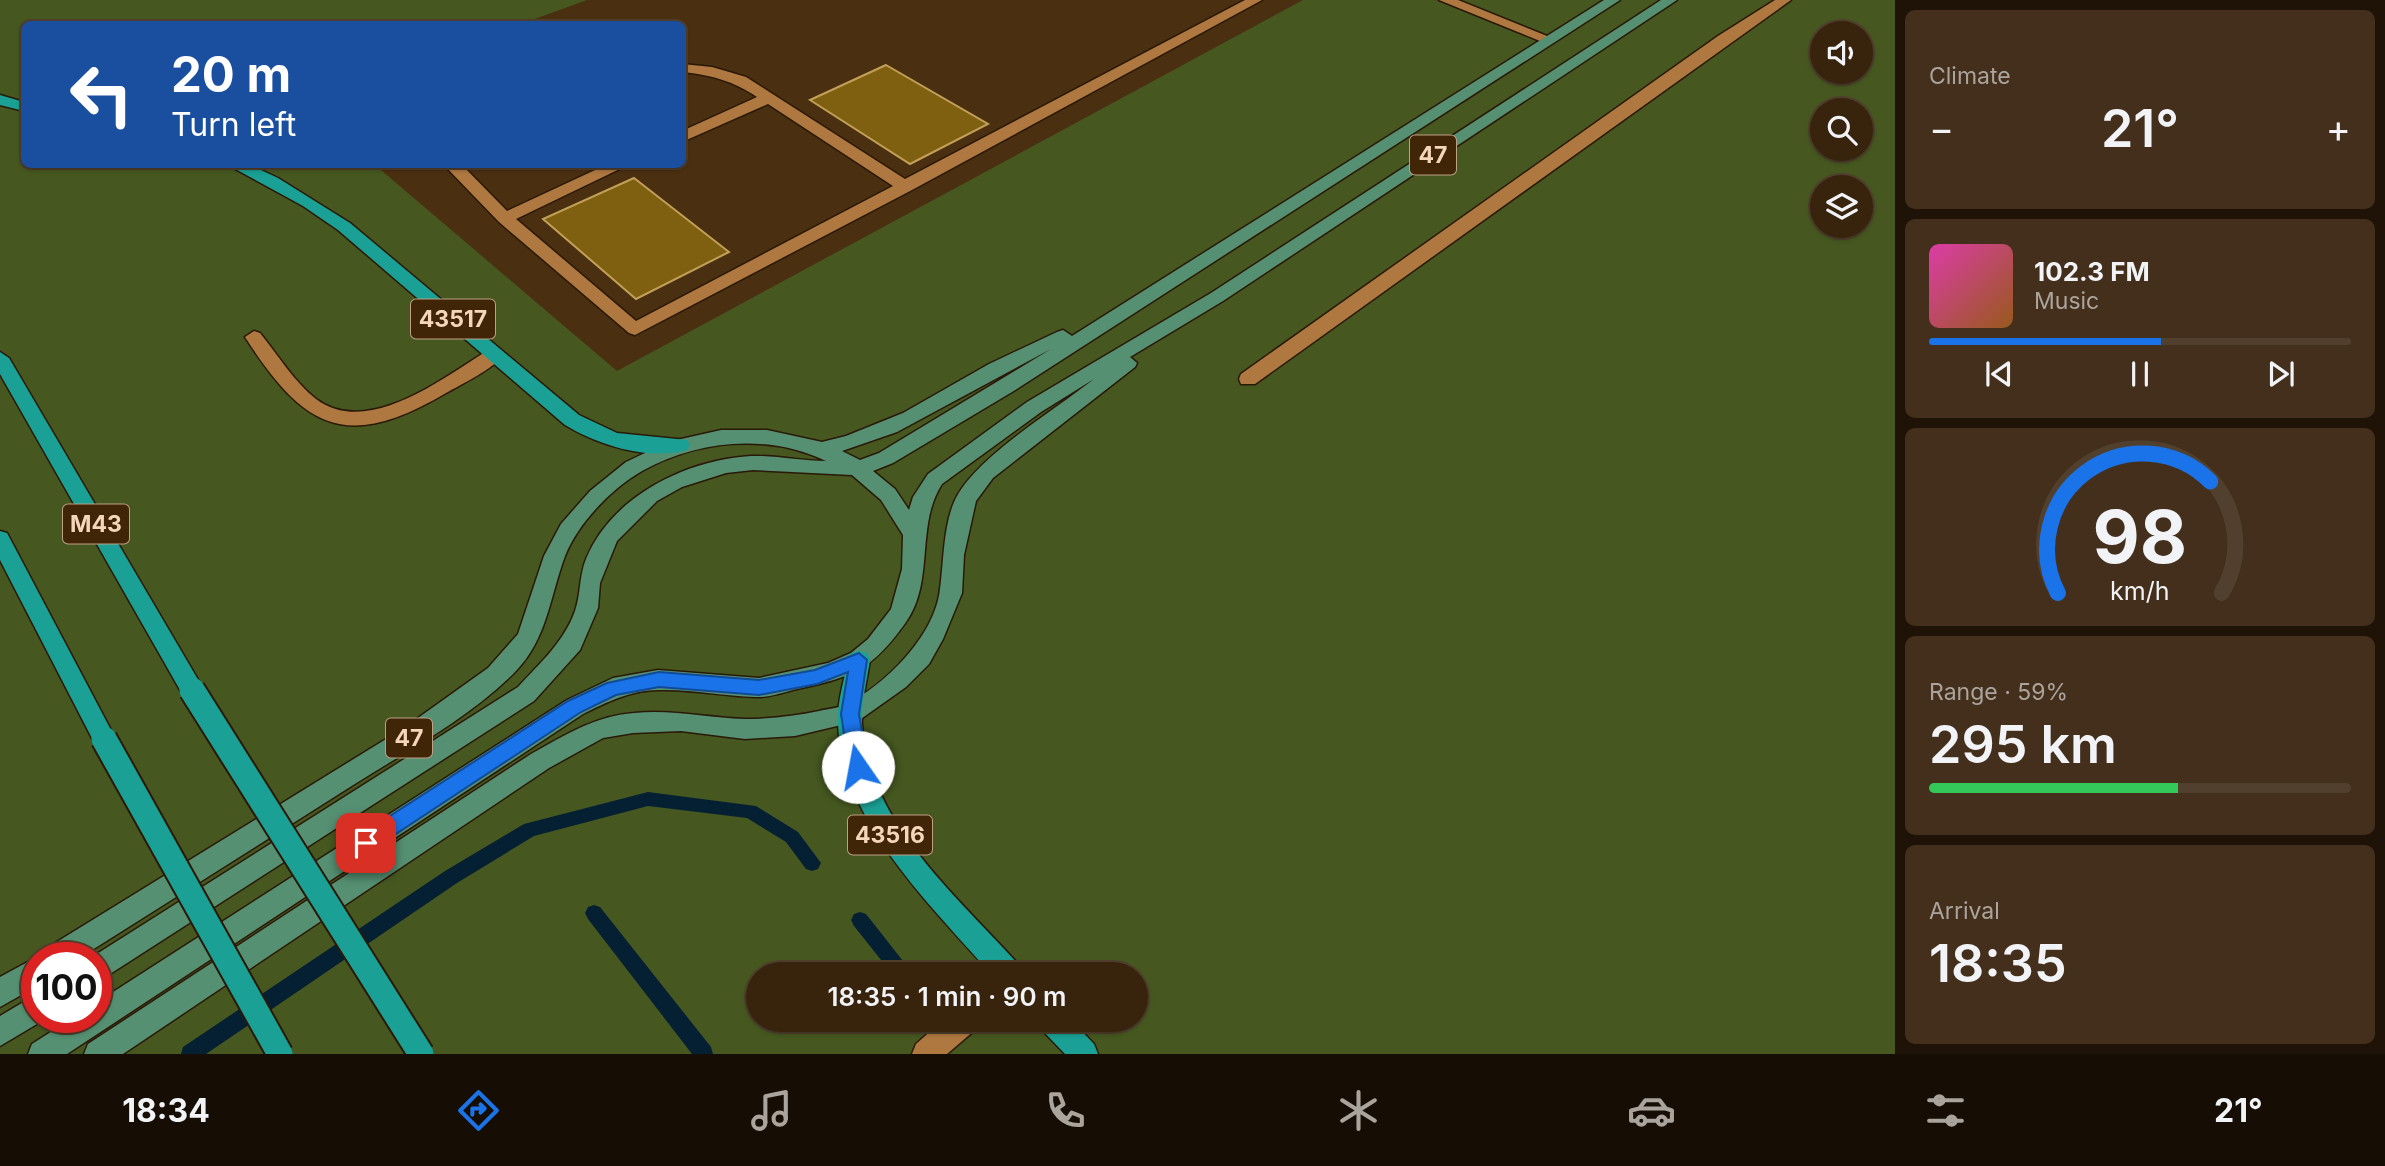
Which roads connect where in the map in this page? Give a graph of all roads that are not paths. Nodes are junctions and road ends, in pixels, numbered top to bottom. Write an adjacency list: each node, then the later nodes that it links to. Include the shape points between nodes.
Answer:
1 (1255, 0): 17 (street)
2 (1446, 0): 7 (street)
3 (1496, 0): 7 (street)
4 (1613, 0): 8 (main road, 47)
5 (1670, 0): 20 (main road, 47)
6 (1784, 0): 24 (street)
7 (1485, 14): 8 (street)
8 (1550, 40): 19 (main road, 47)
9 (686, 68): 10 (street, via 741,80)
10 (768, 98): 13 (street); 17 (street)
11 (0, 100): 12 (highway)
12 (21, 106)
13 (686, 135)
14 (243, 168): 22 (highway, 43517, via 316,208)
15 (455, 168): 18 (street)
16 (613, 168): 18 (street)
17 (906, 187): 18 (street, via 635,329)
18 (505, 218)
19 (1159, 288): 26 (main road, 47, via 987,374 915,417 864,440); 27 (main road, 47, via 1005,387 886,458)
20 (1196, 310): 28 (main road, 47, via 1034,407 953,463 923,497); 31 (main road, 47, via 986,473 966,499 959,520 951,593 935,634 898,680)
21 (254, 337): 22 (street, via 308,404 341,420 369,419 403,408)
22 (494, 355): 25 (highway, 43517, via 583,427 627,442)
23 (0, 358): 44 (highway, M43, bridge, via 192,690)
24 (1248, 379)
25 (680, 445): 26 (main road, 47, via 752,436); 32 (main road, 47, via 621,475 577,519 561,542 542,607 516,655 466,697)
26 (827, 449): 27 (main road, 47)
27 (859, 468): 28 (main road, 47, via 904,512); 33 (main road, 47, via 725,466 675,482 650,496 610,535 597,558 587,608 572,643 526,694)
28 (914, 534): 30 (main road, 47, via 913,569 901,612 876,646)
29 (0, 539): 43 (highway, bridge, via 104,739)
30 (859, 660): 31 (highway, 43516); 41 (main road, 47, via 832,672 759,688 659,680 613,688 575,707)
31 (850, 714): 34 (highway, 43516, via 858,767 891,838); 42 (main road, 47, via 795,726 746,729 681,721 599,729 540,761)
32 (81, 942)
33 (112, 960)
34 (999, 962)
35 (21, 980): 36 (main road)
36 (0, 993)
37 (21, 1018): 38 (main road)
38 (0, 1032)
39 (951, 1032): 45 (street)
40 (1063, 1032): 46 (highway)
41 (42, 1054)
42 (98, 1054)
43 (280, 1054)
44 (421, 1054)
45 (926, 1054)
46 (1084, 1054)

